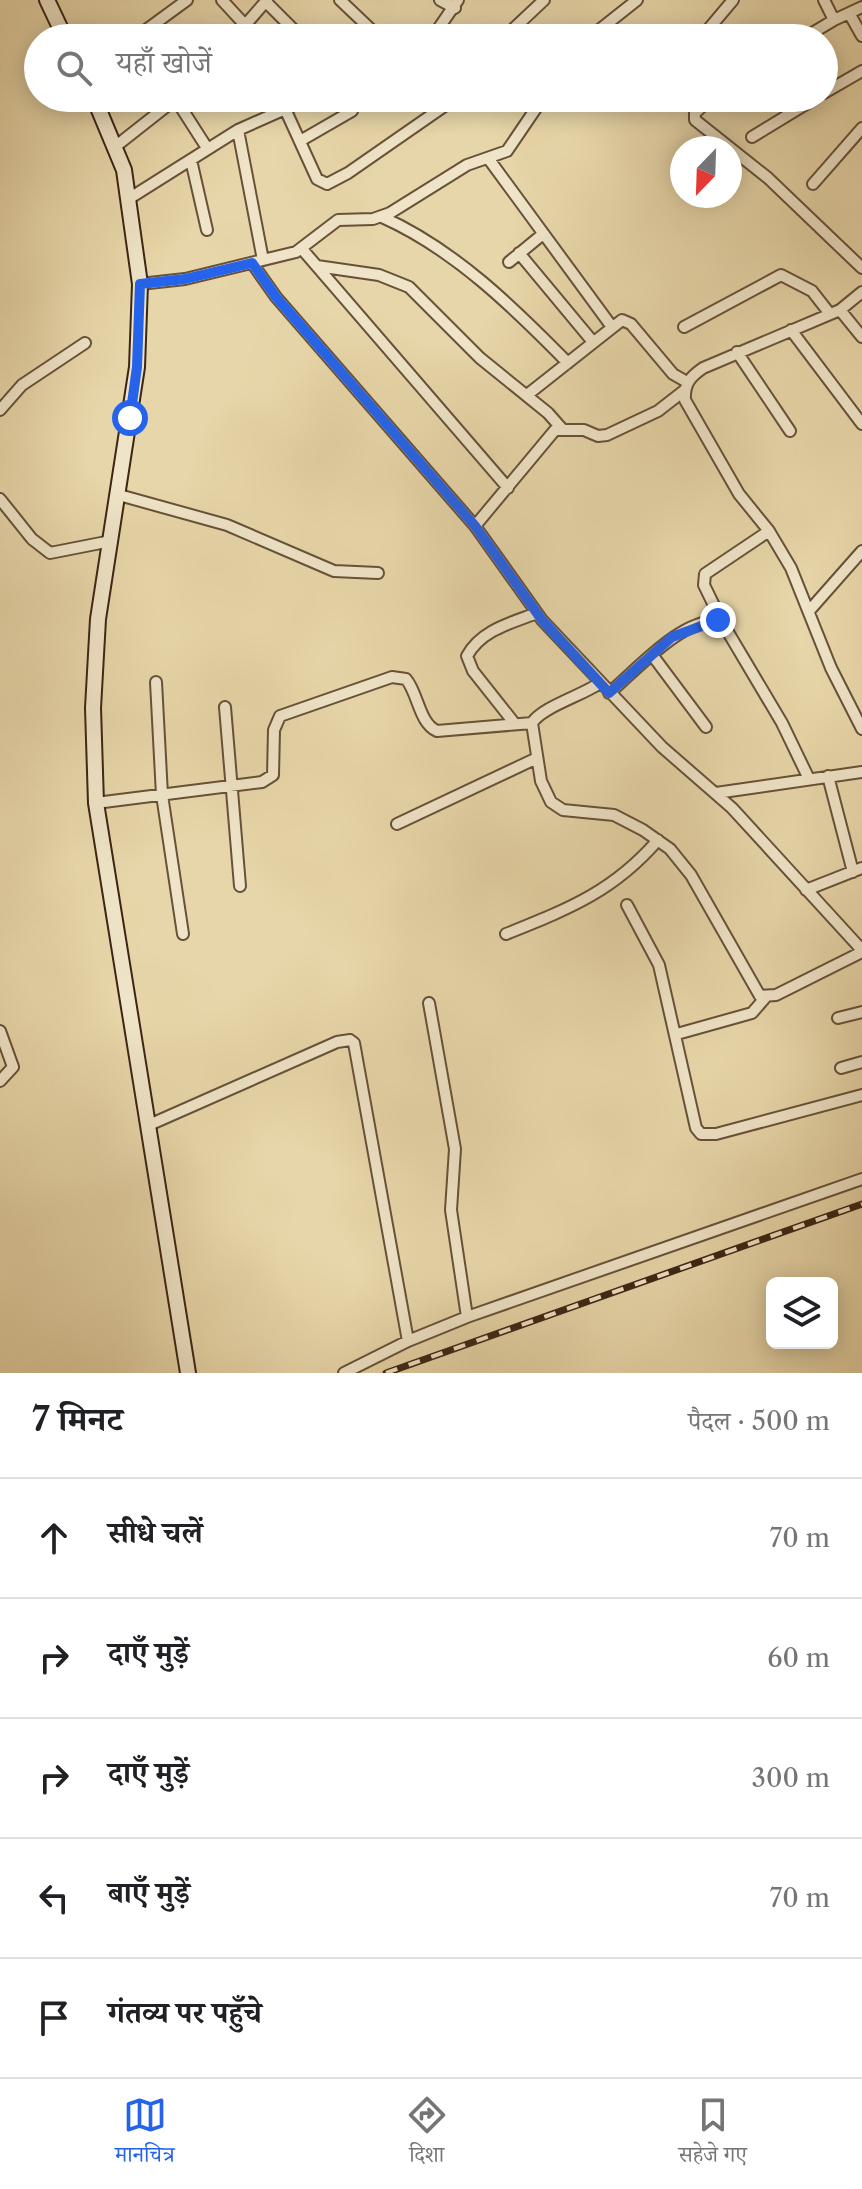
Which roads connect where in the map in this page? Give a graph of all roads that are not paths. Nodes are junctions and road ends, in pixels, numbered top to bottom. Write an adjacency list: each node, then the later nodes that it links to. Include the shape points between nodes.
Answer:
1 (47, 0): 15 (main road)
2 (187, 0): 16 (street)
3 (222, 0): 17 (street)
4 (340, 0): 20 (street)
5 (440, 0): 11 (street)
6 (544, 0): 22 (street)
7 (637, 0): 23 (street)
8 (733, 0): 24 (street)
9 (824, 0): 14 (street)
10 (266, 1): 18 (street); 19 (street)
11 (456, 4): 21 (street)
12 (862, 7): 13 (street)
13 (849, 13): 14 (street); 26 (street)
14 (834, 20): 25 (street)
15 (58, 24)
16 (154, 24)
17 (244, 24)
18 (246, 24)
19 (288, 24)
20 (365, 24)
21 (442, 24)
22 (519, 24)
23 (607, 24)
24 (713, 24)
25 (827, 24)
26 (862, 36)
27 (862, 71): 28 (street)
28 (838, 85)
29 (100, 112): 43 (main road)
30 (158, 112): 43 (street)
31 (185, 112): 44 (street)
32 (283, 112): 40 (street)
33 (286, 112): 42 (street)
34 (350, 112): 42 (street)
35 (436, 112): 42 (street, via 327,184 317,179)
36 (534, 112): 45 (street, via 514,144)
37 (696, 112): 57 (street, via 695,120 768,178)
38 (793, 112): 41 (street)
39 (862, 128): 47 (street)
40 (238, 130): 44 (street); 54 (street)
41 (752, 137)
42 (300, 141)
43 (116, 146): 48 (main road)
44 (207, 148): 46 (street)
45 (488, 158): 49 (street, via 467,165); 51 (street)
46 (191, 160): 48 (street); 50 (street)
47 (813, 184)
48 (130, 198): 58 (main road)
49 (382, 217): 52 (street, via 338,220); 68 (street, via 423,238 509,304)
50 (207, 230)
51 (543, 234): 53 (street); 61 (street)
52 (302, 249): 54 (street); 56 (street)
53 (519, 253): 55 (street); 65 (street)
54 (257, 262): 58 (street); 78 (street, via 276,297)
55 (509, 262)
56 (317, 266): 70 (street, via 379,275 409,287 480,358); 75 (street)
57 (862, 268)
58 (140, 284): 76 (main road, via 137,367)
59 (862, 292): 60 (street)
60 (835, 312): 62 (street, via 812,291 781,275); 63 (street); 64 (street)
61 (612, 327): 65 (street); 69 (street, via 622,320 631,324)
62 (684, 327)
63 (791, 330): 67 (street); 72 (street)
64 (862, 337)
65 (593, 342): 68 (street)
66 (85, 343): 71 (street, via 22,385)
67 (737, 352): 69 (street, via 703,368); 74 (street)
68 (568, 363): 70 (street)
69 (686, 386): 73 (street, via 658,411 607,435); 79 (street, via 685,400 739,494)
70 (527, 395): 73 (street)
71 (0, 410)
72 (862, 424)
73 (563, 430): 75 (street, via 551,434)
74 (790, 431)
75 (508, 488): 78 (street)
76 (119, 495): 80 (main road); 82 (street, via 227,525 334,571)
77 (0, 499): 80 (street, via 50,553)
78 (475, 526): 84 (street)
79 (769, 531): 83 (street); 85 (street, via 703,579)
80 (111, 541): 102 (main road, via 98,619 93,708)
81 (862, 551): 83 (street)
82 (378, 573)
83 (809, 611): 94 (street)
84 (537, 613): 88 (street); 92 (street, via 493,630 467,656)
85 (722, 622): 86 (street, via 678,634); 98 (street)
86 (653, 656): 89 (street); 93 (street)
87 (156, 682): 101 (street)
88 (600, 683): 89 (street); 91 (street, via 547,709)
89 (609, 693): 100 (street)
90 (225, 707): 99 (street)
91 (532, 723): 92 (street); 95 (street)
92 (515, 724): 99 (street, via 437,731 425,720 410,683 392,677 280,716 274,730 273,775)
93 (706, 727)
94 (862, 729)
95 (537, 758): 103 (street); 104 (street, via 545,794 556,808 614,815)
96 (862, 772): 97 (street)
97 (828, 776): 98 (street); 105 (street)
98 (809, 779): 100 (street)
99 (231, 787): 101 (street); 106 (street)
100 (716, 793): 107 (street)
101 (162, 795): 102 (street); 109 (street)
102 (96, 803): 122 (main road)
103 (397, 824)
104 (658, 840): 110 (street, via 593,898); 112 (street, via 691,875 756,993)
105 (857, 870): 107 (street)
106 (240, 886)
107 (806, 890): 111 (street)
108 (627, 905): 117 (street, via 659,965)
109 (183, 934)
110 (506, 934)
111 (862, 951): 112 (street)
112 (765, 998): 117 (street, via 752,1013)
113 (429, 1003): 124 (street, via 455,1149 451,1210)
114 (862, 1012): 115 (street)
115 (838, 1018)
116 (0, 1031): 120 (street, via 13,1067)
117 (677, 1034): 121 (street, via 701,1134)
118 (862, 1062): 119 (street)
119 (841, 1068)
120 (0, 1081)
121 (862, 1095)
122 (149, 1125): 125 (street, via 337,1042 354,1043); 126 (main road)
123 (862, 1179): 124 (street)
124 (467, 1317): 125 (street)
125 (408, 1341): 127 (street)
126 (188, 1373)
127 (344, 1373)

